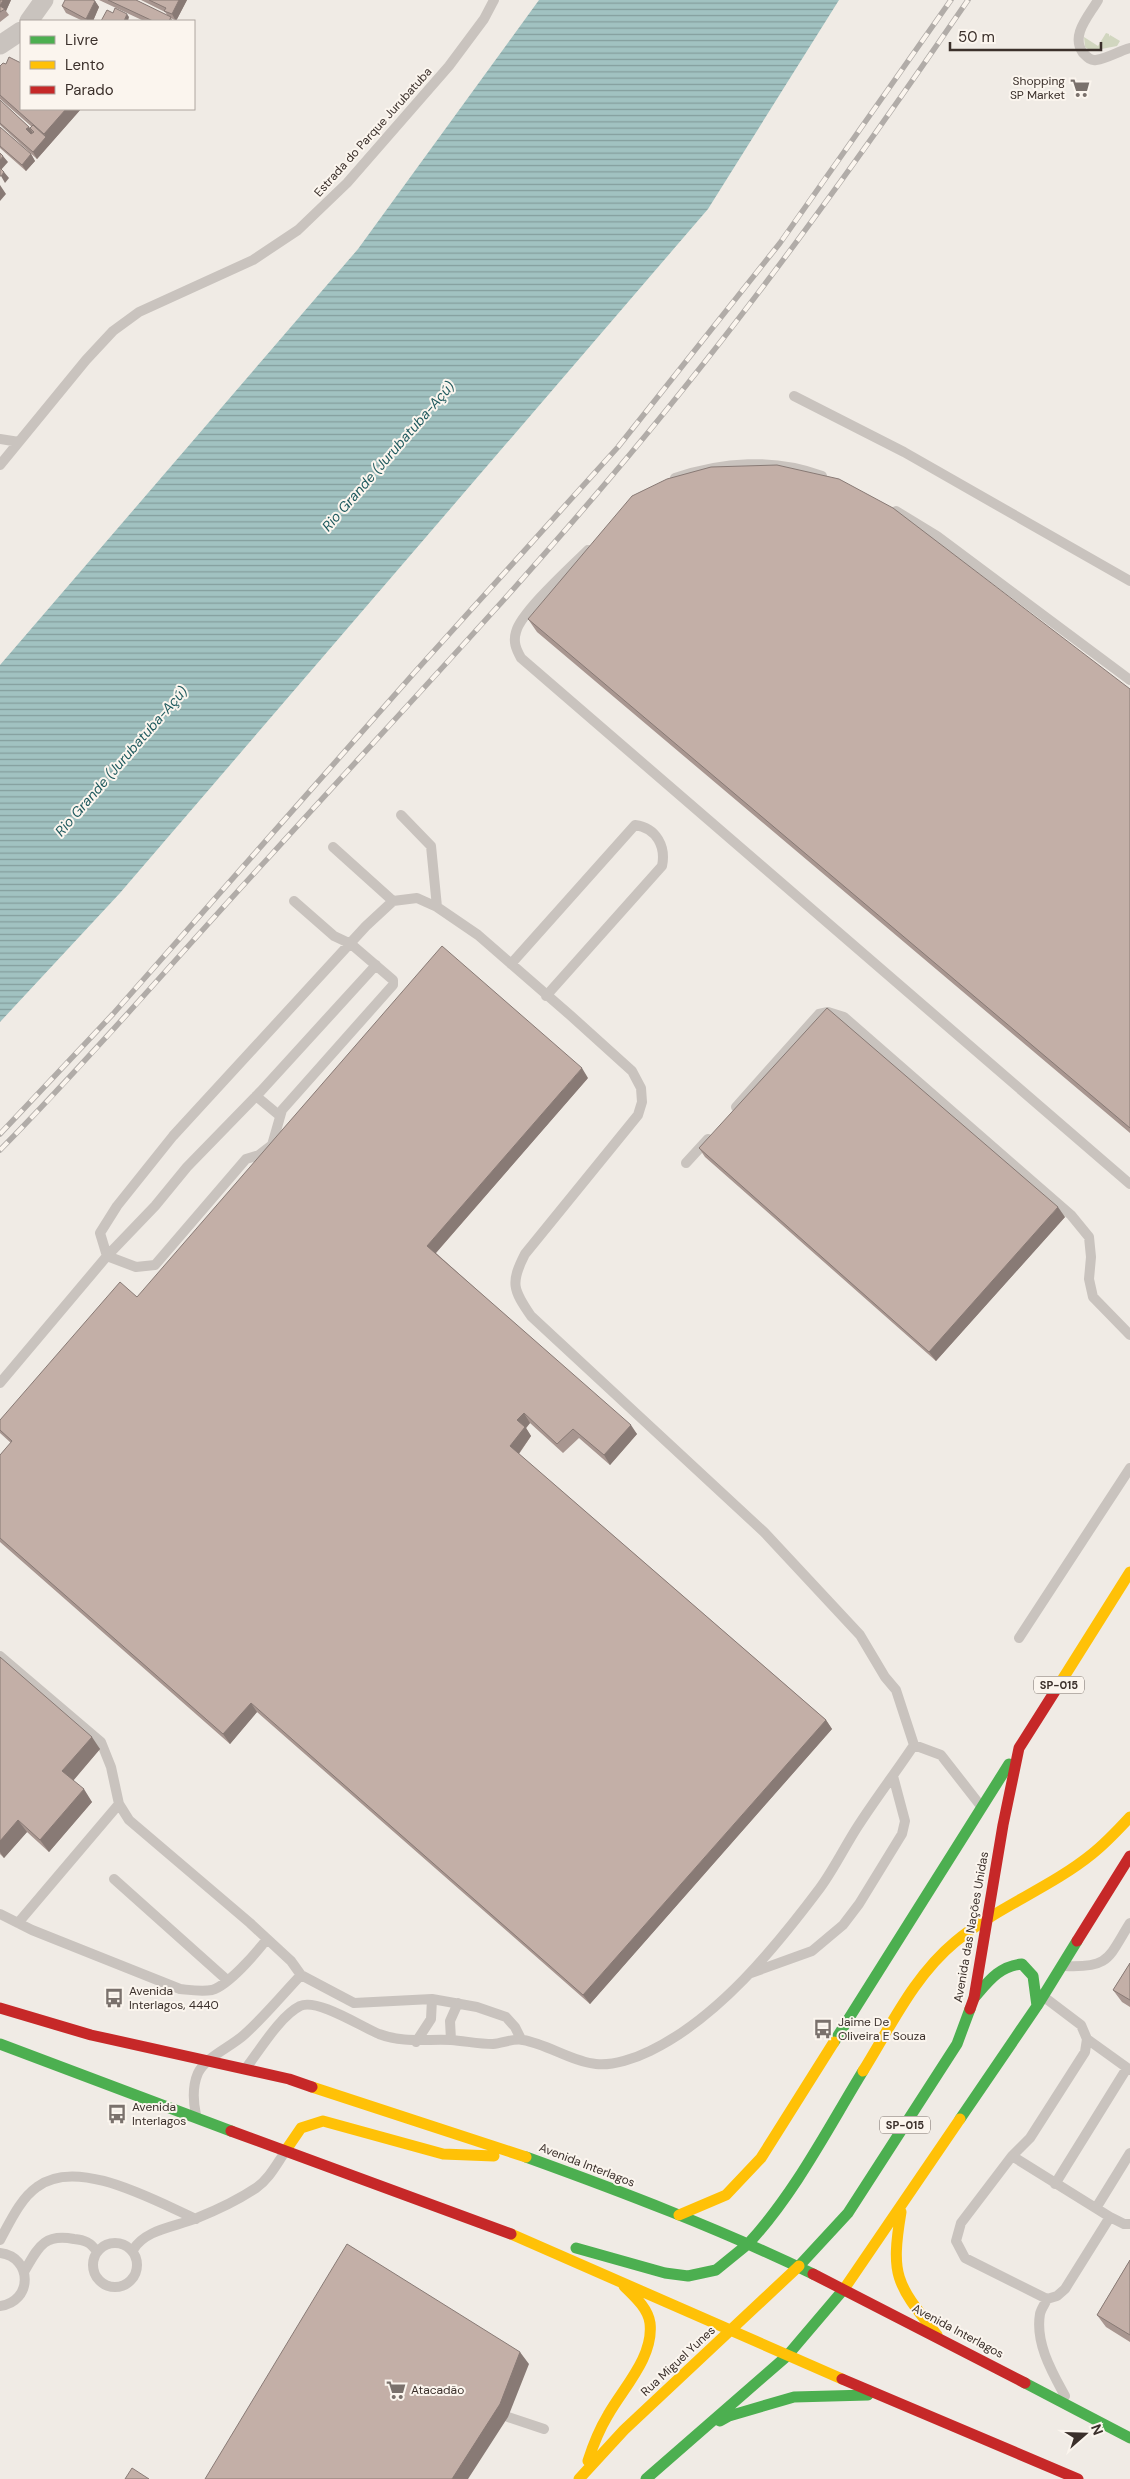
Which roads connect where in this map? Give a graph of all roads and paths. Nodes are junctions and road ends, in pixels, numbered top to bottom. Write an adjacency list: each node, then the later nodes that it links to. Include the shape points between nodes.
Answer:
1 (44, 0): 4 (street)
2 (494, 0): 10 (lane, Estrada do Parque Jurubatuba, via 449,66 347,183 298,230 253,260 138,312 86,360)
3 (1098, 0): 7 (lane, via 1080,29 1077,40 1081,50 1095,60)
4 (30, 20)
5 (20, 32): 6 (street)
6 (0, 45)
7 (1130, 48)
8 (794, 396): 16 (lane, via 904,452)
9 (0, 439): 10 (lane)
10 (20, 442): 11 (lane, Estrada do Parque Jurubatuba)
11 (0, 465)
12 (667, 480): 13 (lane, via 706,467 759,463 808,471)
13 (833, 481)
14 (890, 508): 17 (lane, via 937,536)
15 (596, 542): 32 (lane, via 523,617 516,631 514,646 521,658)
16 (1130, 581)
17 (1130, 680)
18 (401, 815): 22 (lane, via 431,846)
19 (333, 847): 21 (lane)
20 (294, 901): 23 (lane, via 334,936)
21 (393, 901): 22 (lane, via 417,898); 23 (lane)
22 (437, 907): 24 (lane, via 478,935)
23 (350, 944): 25 (lane); 33 (lane, via 173,1136 117,1206 100,1233)
24 (511, 964): 26 (lane); 26 (lane, via 635,825 650,830 664,853 662,866)
25 (376, 965): 27 (lane); 29 (lane, via 393,980 392,984)
26 (546, 996): 40 (lane, via 632,1071 641,1088 642,1102 638,1116 525,1254 515,1273 514,1289 531,1316 764,1532 860,1635 896,1690)
27 (256, 1096): 29 (lane); 33 (lane)
28 (730, 1114): 34 (lane, via 819,1014 828,1012 844,1017 1071,1215 1089,1237 1089,1279 1093,1298)
29 (280, 1116): 33 (lane, via 272,1145 259,1155 246,1159 155,1265 136,1267)
30 (718, 1128): 31 (lane)
31 (686, 1164)
32 (1130, 1184)
33 (107, 1256): 35 (lane)
34 (1130, 1335)
35 (0, 1383)
36 (1130, 1468): 38 (lane)
37 (1130, 1572): 41 (main road, Avenida das Nações Unidas / SP-015)
38 (1018, 1638)
39 (0, 1656): 43 (lane, via 101,1742 111,1766)
40 (914, 1745): 42 (lane); 44 (lane, via 941,1755)
41 (1019, 1748): 44 (main road); 49 (main road, Avenida das Nações Unidas / SP-015)
42 (893, 1776): 54 (lane, via 820,1887); 54 (lane, via 905,1821 902,1834 844,1925 812,1951)
43 (119, 1804): 50 (lane); 52 (lane, via 129,1820)
44 (982, 1808): 78 (main road, via 761,2158 726,2195)
45 (1130, 1817): 49 (main road, via 1117,1834 1062,1876)
46 (1128, 1863): 53 (main road, SP-015)
47 (114, 1879): 56 (lane)
48 (0, 1914): 50 (lane)
49 (988, 1918): 57 (main road, Avenida das Nações Unidas / SP-015); 84 (main road, via 955,1942 923,1972 790,2192)
50 (18, 1923): 56 (lane, via 180,1989 213,1990)
51 (1130, 1923): 53 (lane, via 1106,1960 1086,1967)
52 (267, 1939): 55 (lane); 56 (lane, via 252,1959)
53 (1062, 1966): 59 (main road, SP-015)
54 (750, 1973): 63 (lane, via 723,2000 678,2034 627,2060 597,2064)
55 (301, 1975): 58 (lane, via 354,2003); 67 (lane, via 244,2036)
56 (227, 1980)
57 (974, 1998): 59 (main road, via 1002,1968 1012,1963 1022,1964 1033,1976); 88 (main road, Avenida das Nações Unidas / SP-015, via 957,2044 871,2178 848,2213)
58 (432, 1999): 60 (lane); 65 (lane, via 431,2019)
59 (1040, 2001): 62 (lane, via 1081,2026); 76 (main road, SP-015)
60 (458, 2003): 63 (lane, via 506,2017); 64 (lane, via 450,2021)
61 (0, 2008): 67 (main road, Avenida Interlagos, via 91,2035)
62 (1088, 2038): 68 (lane); 73 (lane, via 1085,2052 1030,2138)
63 (521, 2039): 64 (lane, via 480,2044)
64 (451, 2040): 65 (lane)
65 (416, 2042): 69 (lane, via 393,2039 310,2004 299,2006 285,2018)
66 (0, 2044): 70 (main road)
67 (209, 2061): 69 (main road, Avenida Interlagos); 70 (lane, via 199,2072 194,2087 193,2103)
68 (1128, 2069): 75 (lane)
69 (245, 2070): 74 (main road, Avenida Interlagos, via 289,2079)
70 (197, 2118): 71 (main road)
71 (286, 2150): 74 (main road, via 301,2128 323,2121 442,2154); 80 (lane, via 270,2176 257,2187); 82 (main road)
72 (1130, 2153): 77 (lane)
73 (1012, 2156): 75 (lane); 92 (lane, via 961,2223 956,2241 965,2258)
74 (528, 2158): 78 (main road, Avenida Interlagos)
75 (1055, 2184): 77 (lane)
76 (902, 2203): 91 (main road, SP-015); 95 (main road, via 896,2273 906,2293)
77 (1096, 2208): 79 (lane)
78 (679, 2215): 84 (main road, Avenida Interlagos)
79 (1110, 2217): 81 (lane); 92 (lane, via 1064,2289)
80 (196, 2219): 83 (lane, via 99,2179 67,2175 49,2179 31,2192); 85 (lane, via 152,2234)
81 (1130, 2224)
82 (502, 2230): 84 (main road, via 620,2259 657,2272 688,2276 712,2272); 90 (main road)
83 (0, 2240)
84 (748, 2244): 88 (main road, Avenida Interlagos)
85 (133, 2250): 86 (lane, via 117,2243 106,2245); 86 (lane, via 137,2259 136,2274 118,2287 103,2283 98,2278 94,2264)
86 (97, 2252): 89 (lane, via 90,2243 82,2240 55,2237 42,2243)
87 (0, 2253): 89 (lane, via 17,2259)
88 (799, 2266): 91 (main road, Avenida Interlagos); 94 (main road, Rua Miguel Yunes / SP-015)
89 (24, 2272): 93 (lane, via 24,2289 20,2296 14,2302)
90 (619, 2281): 94 (main road); 103 (main road, via 643,2307 650,2322 650,2335 645,2353 602,2425)
91 (844, 2289): 95 (main road, Avenida Interlagos); 96 (main road, SP-015)
92 (1047, 2299): 98 (lane, via 1040,2313 1040,2336 1045,2355)
93 (0, 2306)
94 (730, 2330): 96 (main road); 103 (main road, Rua Miguel Yunes / SP-015, via 624,2430)
95 (937, 2335): 98 (main road, Avenida Interlagos)
96 (787, 2356): 97 (main road); 102 (main road, SP-015)
97 (883, 2395): 102 (main road, via 794,2397 728,2416); 105 (main road)
98 (1071, 2408): 101 (main road, Avenida Interlagos)
99 (508, 2416): 100 (lane)
100 (544, 2429)
101 (1130, 2438)
102 (691, 2439): 104 (main road, SP-015)
103 (581, 2477)
104 (646, 2479)
105 (1078, 2479)

